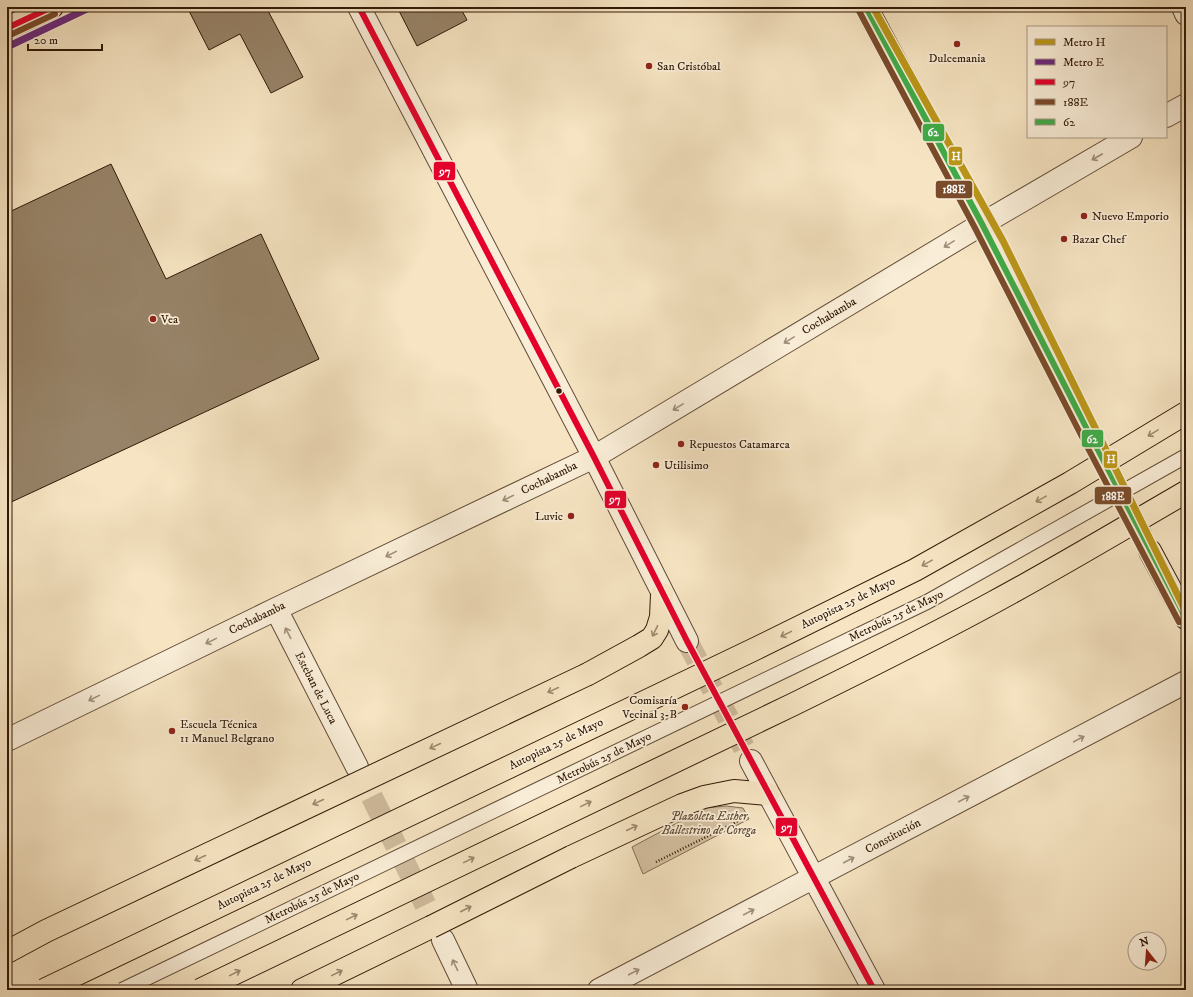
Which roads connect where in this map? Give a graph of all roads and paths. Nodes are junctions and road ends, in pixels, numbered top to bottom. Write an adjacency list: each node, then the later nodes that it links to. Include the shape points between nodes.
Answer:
1 (52, 7): 6 (main road)
2 (359, 7): 14 (street)
3 (866, 7): 10 (street)
4 (1183, 7): 5 (street)
5 (1186, 14)
6 (7, 28)
7 (1186, 105): 8 (street)
8 (1167, 115)
9 (1129, 138): 10 (street, Cochabamba, one-way to 10)
10 (982, 224): 12 (street); 14 (street, Cochabamba, one-way to 14)
11 (1186, 413): 30 (main road, Autopista 25 de Mayo, one-way to 30, bridge, via 1070,483 915,570)
12 (1087, 429)
13 (1186, 456): 31 (lane, Metrobús 25 de Mayo, bridge, via 927,602)
14 (594, 457): 17 (street); 18 (street, Cochabamba, one-way to 18)
15 (1186, 492): 32 (main road, one-way to 15, bridge, via 884,660 1095,546)
16 (1150, 551): 19 (street)
17 (662, 594): 20 (street); 29 (main road, one-way to 29, bridge, via 661,617 652,638 588,674 54,927)
18 (276, 609): 22 (street, Cochabamba, one-way to 22); 24 (street, Esteban de Luca, one-way to 18)
19 (1186, 618)
20 (686, 641)
21 (1186, 682): 27 (street, Constitución, one-way to 21)
22 (7, 740)
23 (751, 761): 25 (street)
24 (357, 767)
25 (771, 799): 26 (path); 27 (street); 33 (main road, one-way to 25, bridge, via 682,805 704,797 734,791)
26 (656, 862)
27 (814, 878): 35 (street, Constitución, one-way to 27); 36 (street)
28 (443, 940): 34 (street, one-way to 28)
29 (7, 952)
30 (44, 990)
31 (122, 990)
32 (200, 990)
33 (302, 990)
34 (467, 990)
35 (599, 990)
36 (874, 990)

